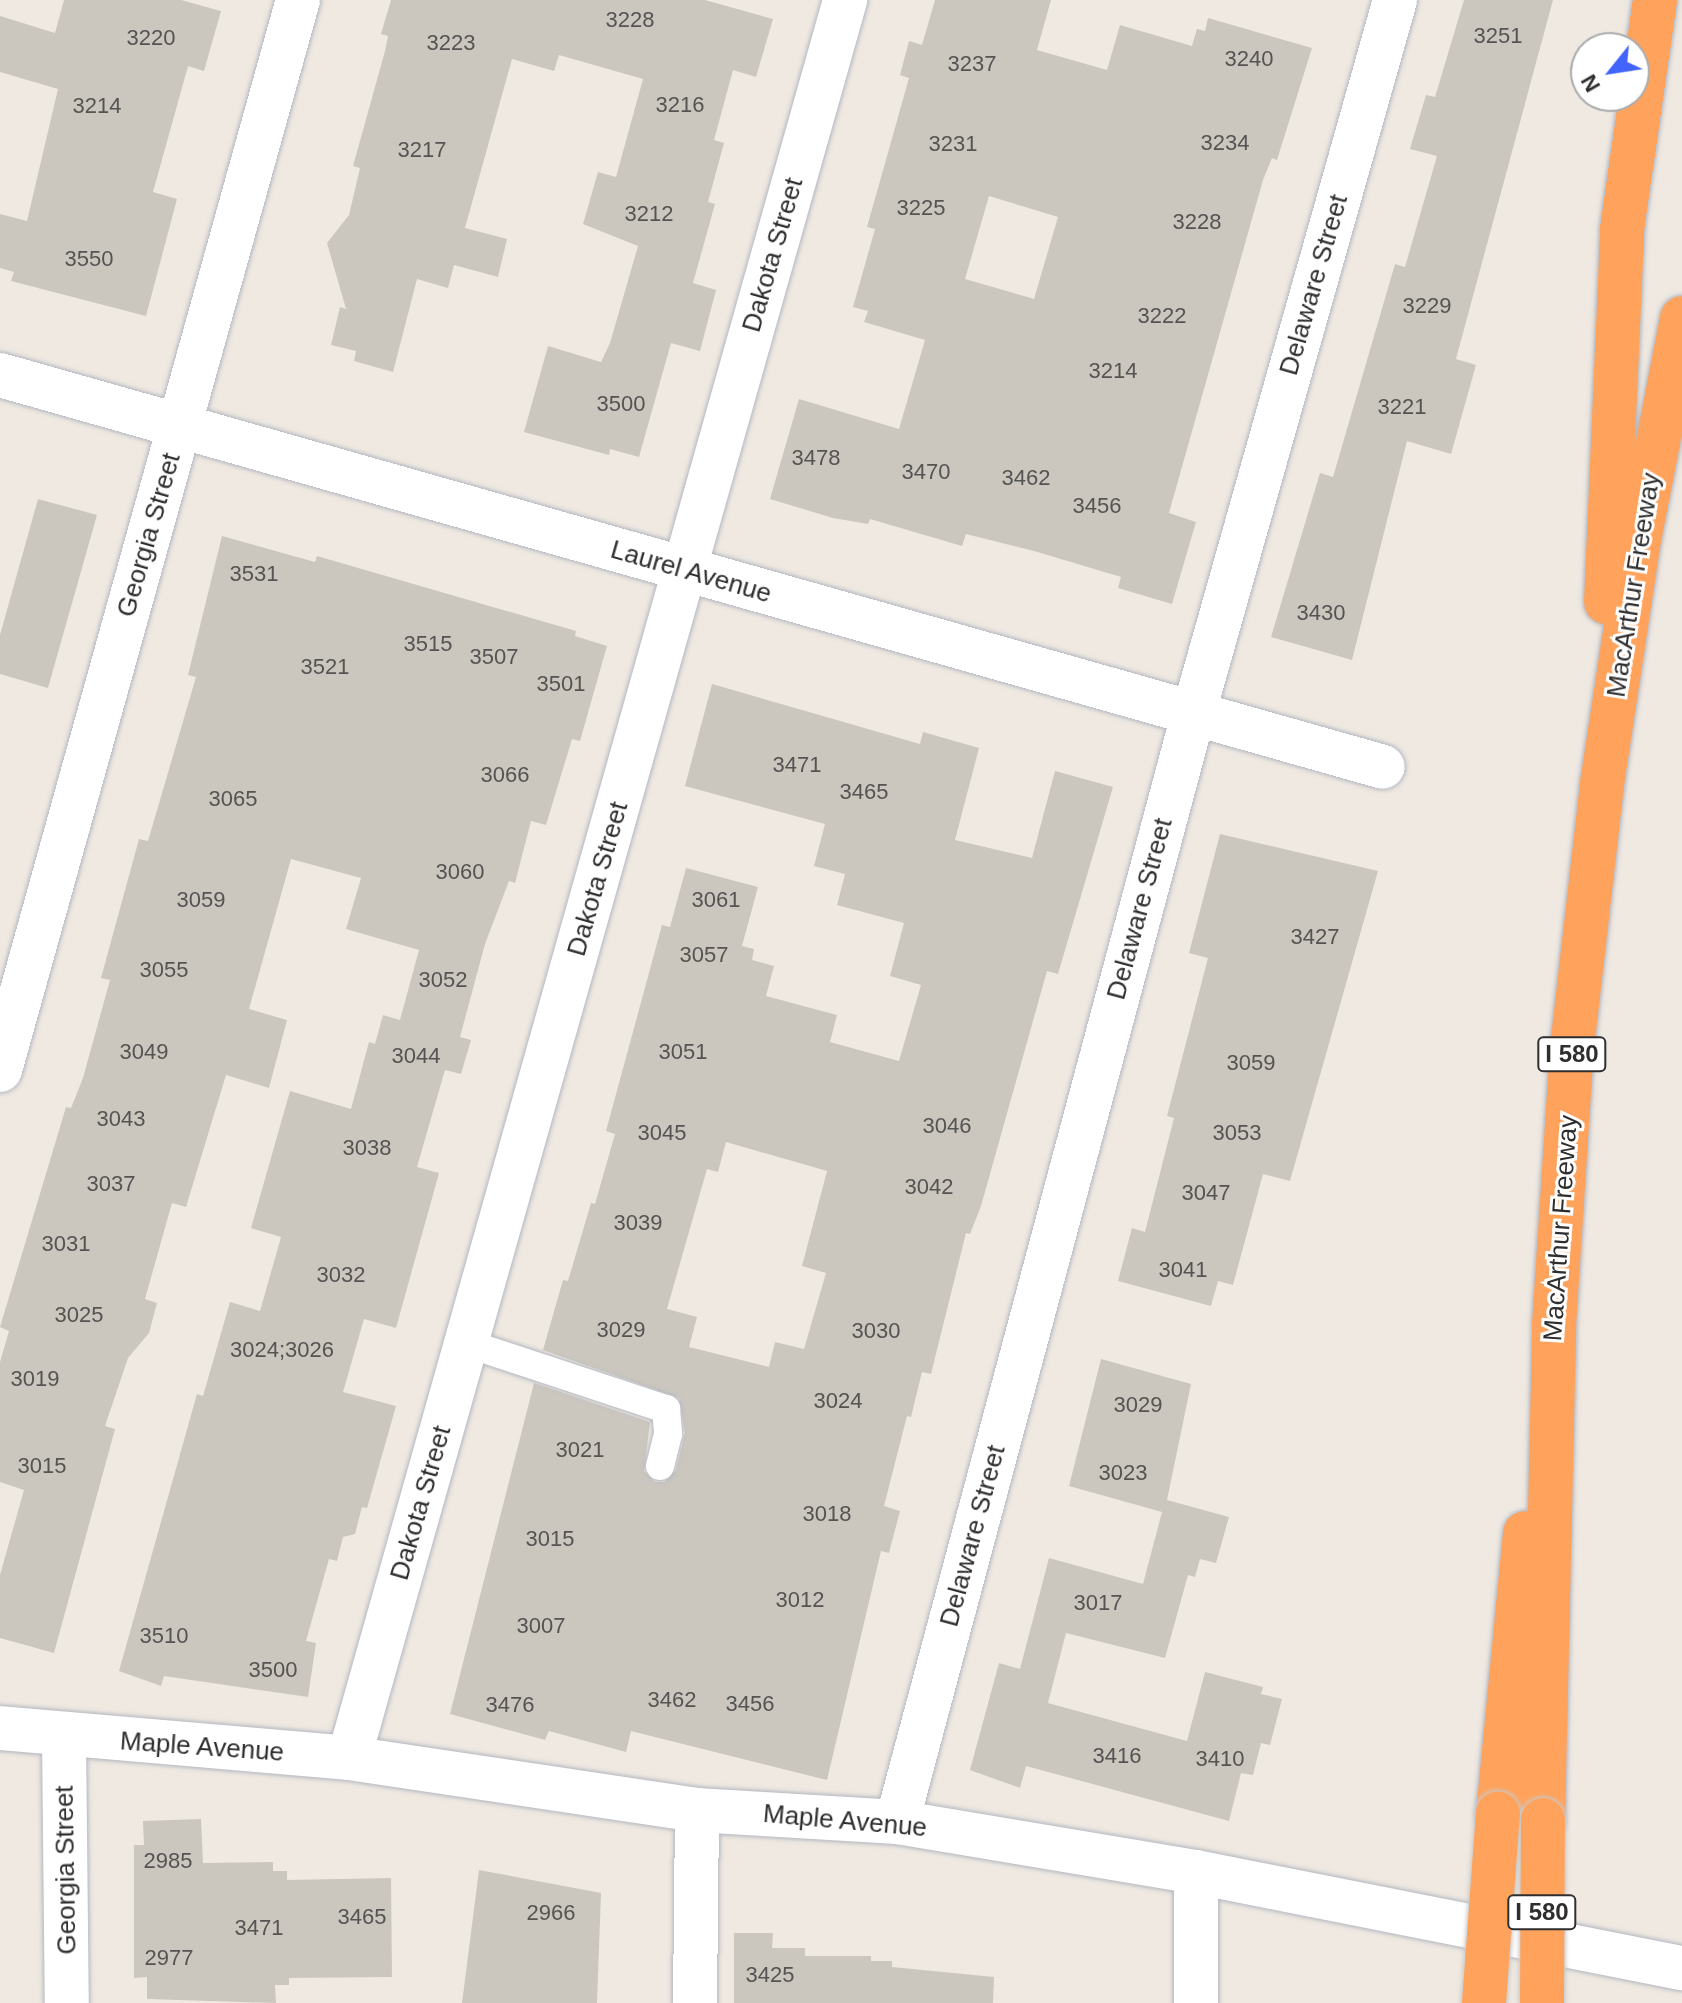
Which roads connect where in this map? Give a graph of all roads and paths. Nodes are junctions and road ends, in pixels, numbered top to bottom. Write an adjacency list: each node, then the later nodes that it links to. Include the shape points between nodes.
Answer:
1 (298, 0): 7 (street, Georgia Street)
2 (845, 0): 8 (street, Dakota Street)
3 (1395, 0): 9 (street, Delaware Street)
4 (1655, 0): 11 (highway, via 1622,229 1612,359)
5 (1682, 318): 11 (highway, MacArthur Freeway / I 580, via 1639,540)
6 (0, 375): 7 (street, Laurel Avenue)
7 (180, 425): 8 (street, Laurel Avenue); 12 (street, Georgia Street)
8 (685, 571): 9 (street, Laurel Avenue); 14 (street, Dakota Street)
9 (1193, 715): 10 (street, Laurel Avenue); 20 (street, Delaware Street)
10 (1383, 767)
11 (1602, 784): 13 (highway, MacArthur Freeway / I 580, via 1572,1048)
12 (0, 1070)
13 (1554, 1325): 26 (highway, bridge, via 1516,1598); 27 (highway, MacArthur Freeway / I 580, bridge)
14 (466, 1343): 15 (lane, via 666,1409 668,1434); 18 (street, Dakota Street)
15 (660, 1466)
16 (0, 1728): 17 (street, Maple Avenue)
17 (64, 1737): 18 (street, Maple Avenue); 23 (street, Georgia Street)
18 (349, 1758): 19 (street, Maple Avenue)
19 (697, 1810): 20 (street, Maple Avenue); 24 (street)
20 (897, 1822): 21 (street, Maple Avenue)
21 (1196, 1872): 22 (street, Maple Avenue); 25 (street)
22 (1682, 1968)
23 (67, 2003)
24 (695, 2003)
25 (1196, 2003)
26 (1484, 2003)
27 (1542, 2003)

